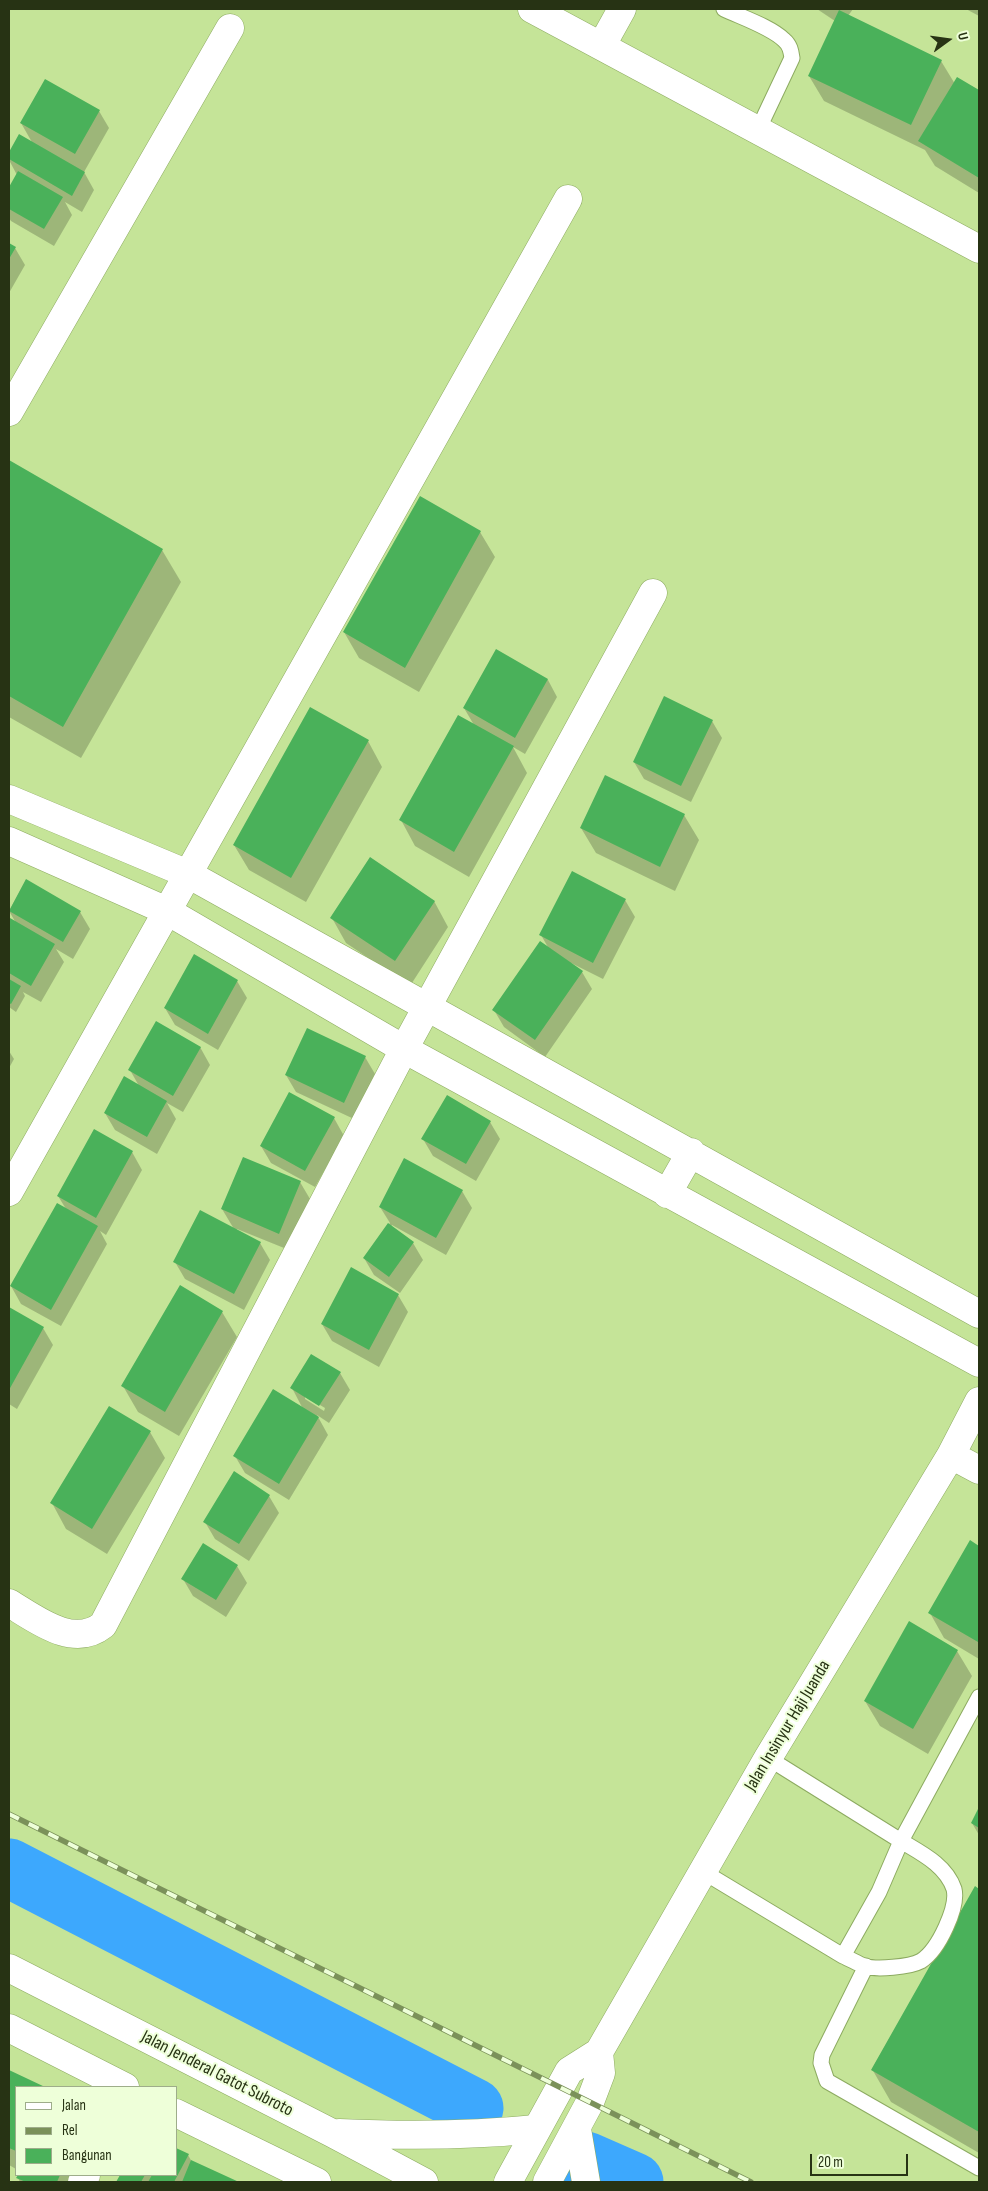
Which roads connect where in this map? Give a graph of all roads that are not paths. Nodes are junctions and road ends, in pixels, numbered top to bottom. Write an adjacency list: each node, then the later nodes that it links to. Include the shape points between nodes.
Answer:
1 (532, 9): 5 (street)
2 (622, 9): 5 (street)
3 (724, 9): 6 (lane, via 772,32 785,40 790,49 792,58)
4 (230, 28): 9 (street)
5 (602, 45): 6 (street)
6 (758, 130): 8 (street)
7 (568, 199): 13 (street)
8 (979, 249)
9 (9, 412)
10 (653, 593): 15 (street)
11 (9, 799): 13 (street)
12 (9, 841): 14 (street)
13 (188, 874): 14 (street); 15 (street)
14 (167, 910): 16 (street); 18 (street)
15 (426, 1008): 16 (street); 17 (street)
16 (404, 1049): 19 (street); 25 (street, via 103,1625 84,1635 68,1633)
17 (691, 1152): 19 (street); 20 (street)
18 (9, 1192)
19 (667, 1194): 21 (street)
20 (979, 1314)
21 (979, 1363)
22 (979, 1401): 23 (street, Jalan Insinyur Haji Juanda)
23 (951, 1454): 24 (street); 27 (street, Jalan Insinyur Haji Juanda)
24 (979, 1470)
25 (9, 1603)
26 (979, 1697): 28 (lane)
27 (768, 1758): 28 (lane); 29 (street, Jalan Insinyur Haji Juanda)
28 (901, 1841): 30 (lane, via 879,1892); 31 (lane, via 931,1859 944,1873 954,1890 952,1914 934,1948 922,1960 904,1966)
29 (702, 1871): 30 (lane); 34 (street, Jalan Insinyur Haji Juanda)
30 (843, 1956): 31 (lane)
31 (866, 1966): 40 (lane, via 822,2055 827,2081)
32 (9, 1968): 39 (street, Jalan Jenderal Gatot Subroto)
33 (9, 2028): 35 (street)
34 (599, 2052): 37 (street, Jalan Insinyur Haji Juanda, via 569,2071); 38 (street, via 601,2073)
35 (123, 2086)
36 (178, 2114): 41 (street)
37 (536, 2129): 39 (street, via 420,2136); 43 (street, Jalan Insinyur Haji Juanda)
38 (577, 2129): 44 (street); 45 (street)
39 (332, 2133): 42 (street, Jalan Jenderal Gatot Subroto)
40 (979, 2168)
41 (317, 2182)
42 (424, 2182)
43 (508, 2182)
44 (547, 2182)
45 (586, 2182)

